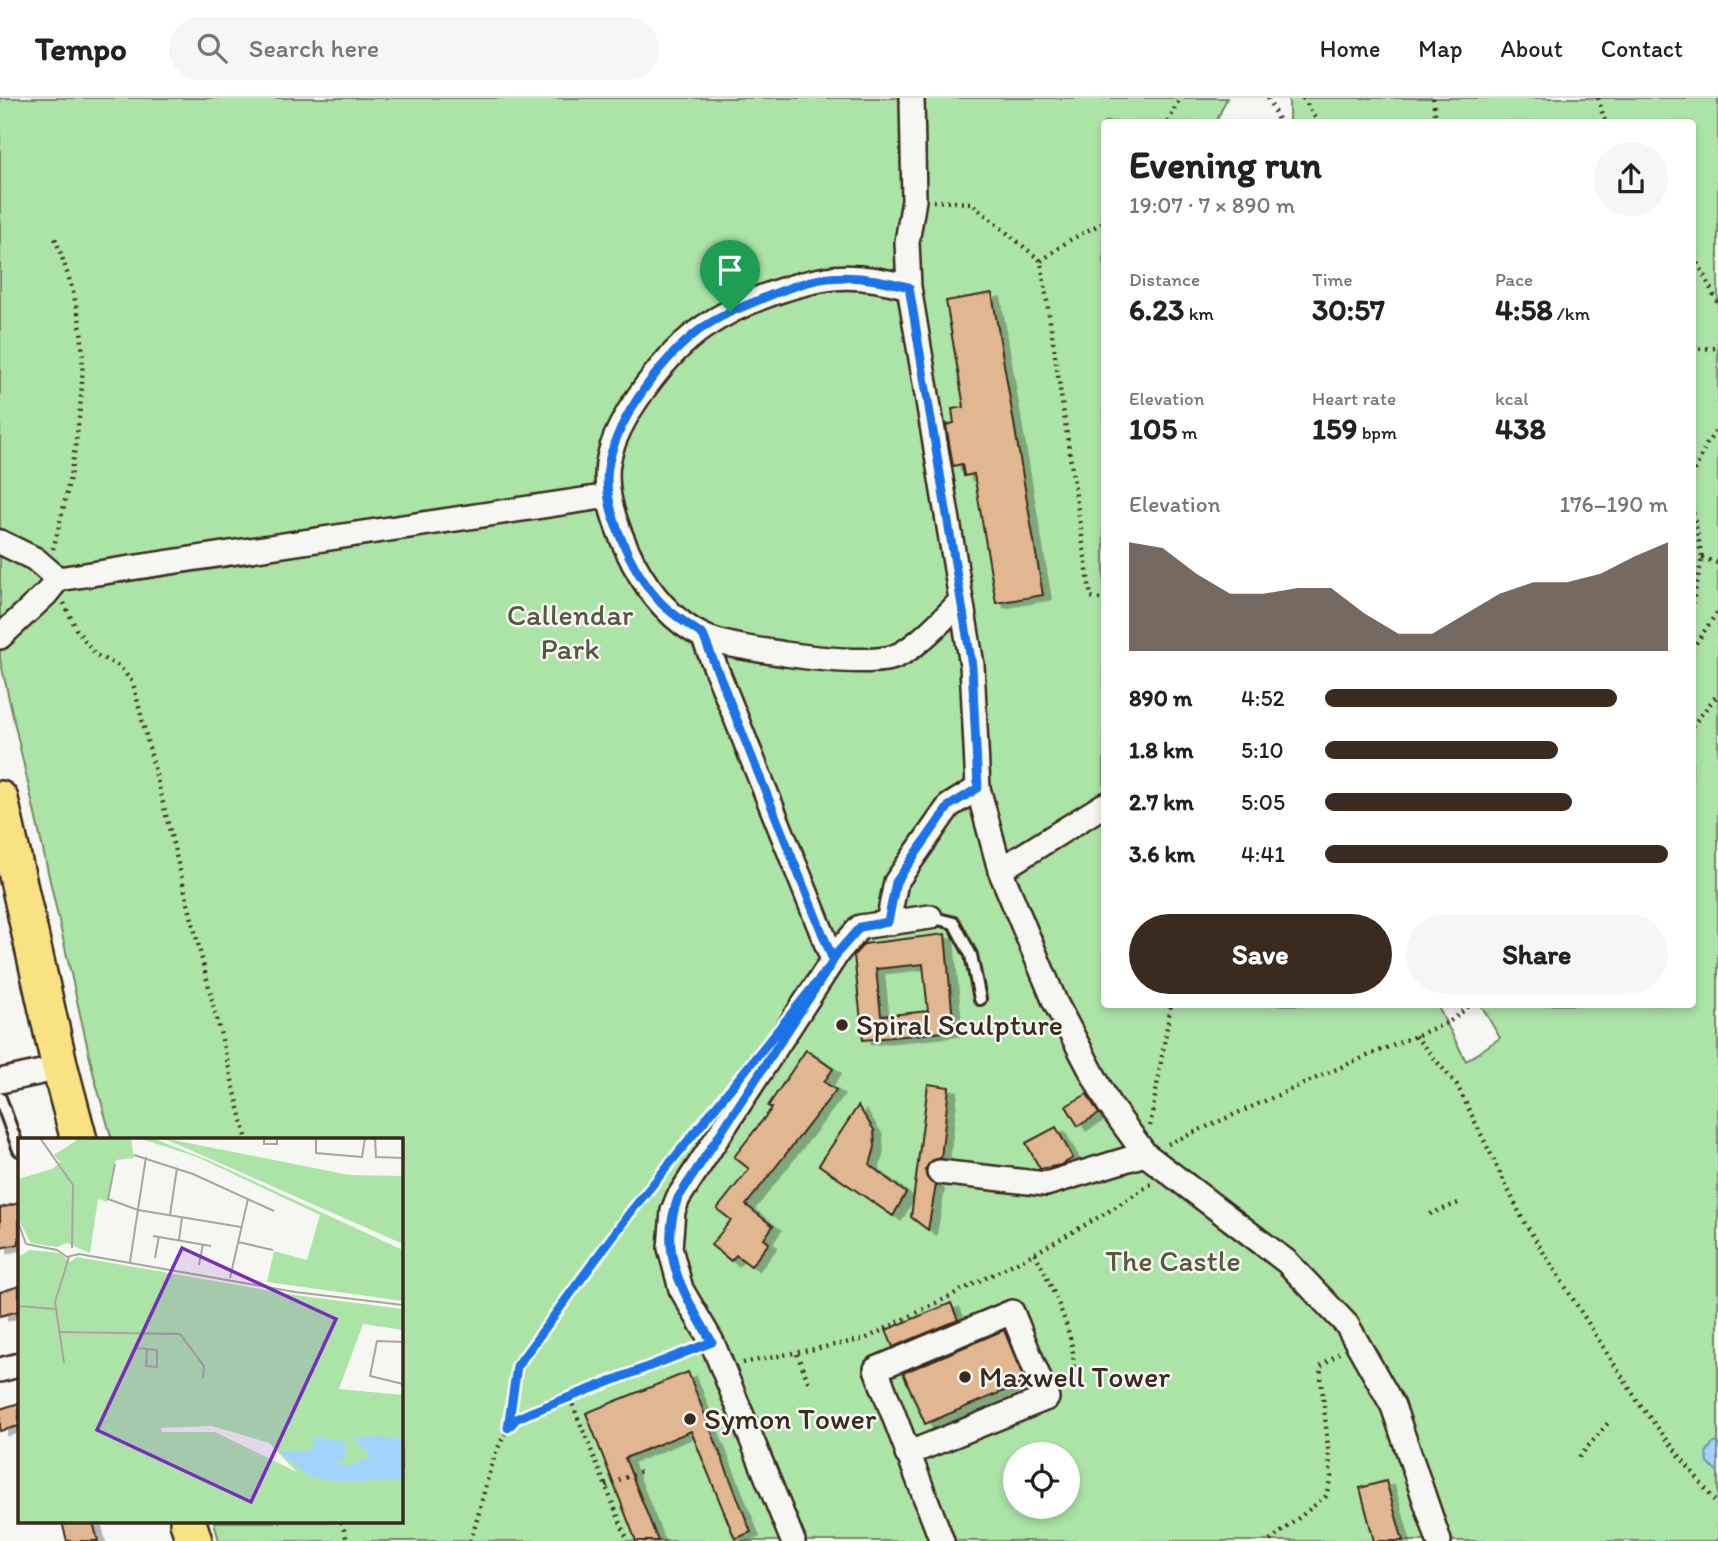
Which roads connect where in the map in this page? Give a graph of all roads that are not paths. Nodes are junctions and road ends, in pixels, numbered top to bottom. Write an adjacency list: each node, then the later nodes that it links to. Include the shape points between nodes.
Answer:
1 (912, 98): 2 (street, via 914,200 907,242)
2 (909, 287): 3 (street, via 875,278 827,278 781,291 701,329 633,404 608,464); 6 (street)
3 (609, 496): 5 (street); 7 (street, via 623,543 647,587)
4 (0, 542): 5 (street, via 35,559)
5 (56, 583): 8 (street)
6 (960, 602): 7 (street, via 919,642 892,657 807,657); 9 (street, via 972,666)
7 (703, 635): 15 (street)
8 (0, 637)
9 (978, 788): 12 (street); 14 (street, via 949,806 896,882)
10 (0, 799): 17 (main road)
11 (1101, 807): 12 (street)
12 (1000, 870): 22 (street, via 1055,1002 1108,1103)
13 (930, 917): 14 (street); 16 (lane, via 954,923 971,955)
14 (888, 922): 15 (street, via 860,927)
15 (833, 960): 29 (street, via 678,1198 670,1248 681,1289 723,1366)
16 (980, 999)
17 (60, 1068): 18 (street); 20 (main road)
18 (0, 1081)
19 (0, 1098): 21 (lane)
20 (78, 1138)
21 (18, 1147)
22 (1145, 1154): 23 (street, via 1046,1184); 31 (street, via 1287,1262 1348,1325 1393,1406)
23 (939, 1172)
24 (18, 1365): 25 (street)
25 (0, 1370)
26 (907, 1454): 26 (street, via 1047,1398 1012,1312 876,1369); 30 (street)
27 (189, 1524): 28 (main road)
28 (194, 1541)
29 (793, 1541)
30 (942, 1541)
31 (1439, 1541)

